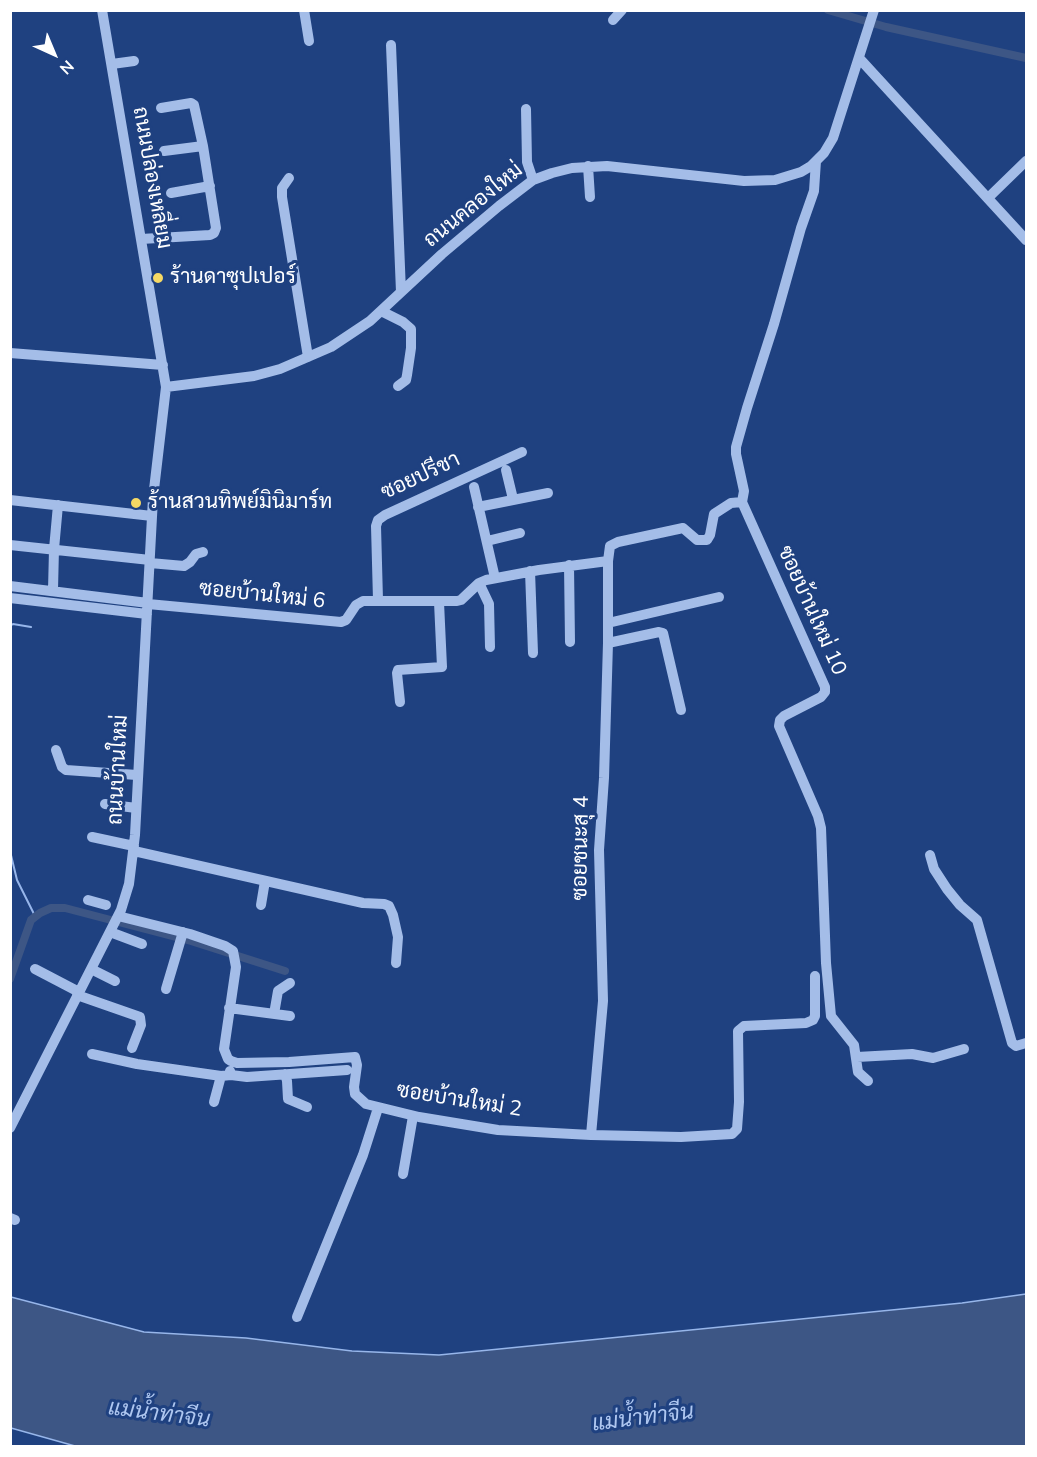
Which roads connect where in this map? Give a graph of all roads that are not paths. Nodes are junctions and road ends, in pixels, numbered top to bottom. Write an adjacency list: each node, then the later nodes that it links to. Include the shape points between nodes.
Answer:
1 (102, 10): 10 (street, ถนนปล่องเหลี่ยม)
2 (304, 10): 6 (street)
3 (622, 10): 5 (street)
4 (872, 18): 8 (street, ถนนคลองใหม่)
5 (613, 20)
6 (309, 40)
7 (391, 45): 26 (street)
8 (859, 58): 15 (street, ถนนคลองใหม่, via 833,138); 23 (street)
9 (134, 61): 10 (street)
10 (112, 64): 24 (street, ถนนปล่องเหลี่ยม)
11 (161, 108): 13 (street, via 194,105)
12 (526, 109): 19 (street, via 527,162)
13 (203, 146): 14 (street); 20 (street)
14 (164, 151)
15 (816, 161): 17 (street, ถนนคลองใหม่, via 790,177 753,181); 39 (street, ซอยบ้านใหม่ 10, via 814,191 736,447 744,491)
16 (1026, 161): 23 (street)
17 (588, 166): 19 (street, ถนนคลองใหม่); 22 (street)
18 (289, 178): 29 (street, via 282,196)
19 (533, 180): 26 (street, ถนนคลองใหม่)
20 (210, 186): 21 (street); 24 (street, via 214,233)
21 (171, 193)
22 (590, 197)
23 (988, 198): 25 (street)
24 (141, 239): 30 (street, ถนนปล่องเหลี่ยม)
25 (1026, 240)
26 (401, 292): 27 (street, ถนนคลองใหม่)
27 (381, 311): 29 (street, ถนนคลองใหม่, via 353,334); 31 (street, via 411,329 406,380)
28 (10, 353): 30 (street)
29 (308, 357): 32 (street, ถนนคลองใหม่, via 254,376)
30 (163, 364): 32 (street, ถนนปล่องเหลี่ยม)
31 (398, 386)
32 (166, 387): 42 (street, ถนนบ้านใหม่)
33 (522, 452): 58 (street, ซอยปรีชา, via 378,520)
34 (506, 470): 37 (street)
35 (474, 487): 41 (street)
36 (548, 493): 37 (street)
37 (513, 499): 41 (street)
38 (10, 500): 40 (street)
39 (742, 502): 48 (street, via 731,503 714,514 707,540 697,540 686,529 667,531 612,544); 97 (street, ซอยบ้านใหม่ 10, via 825,687 821,697 784,716 779,726 821,828 831,1016 851,1040)
40 (58, 505): 42 (street); 46 (street)
41 (478, 507): 44 (street)
42 (152, 516): 49 (street, ถนนบ้านใหม่)
43 (520, 532): 44 (street)
44 (487, 541): 52 (street)
45 (10, 546): 46 (street)
46 (54, 549): 49 (street); 55 (street)
47 (203, 552): 49 (street, via 183,566)
48 (608, 561): 50 (street, ซอยบ้านใหม่ 6); 61 (street, ซอยชนะสุ 4)
49 (150, 562): 60 (street, ถนนบ้านใหม่)
50 (569, 566): 51 (street, ซอยบ้านใหม่ 6); 62 (street)
51 (530, 571): 52 (street, ซอยบ้านใหม่ 6); 65 (street)
52 (495, 578): 53 (street, ซอยบ้านใหม่ 6)
53 (479, 583): 59 (street, ซอยบ้านใหม่ 6, via 461,600); 64 (street, via 489,604)
54 (10, 586): 55 (street)
55 (53, 590): 60 (street)
56 (719, 597): 61 (street)
57 (10, 598): 60 (street)
58 (378, 600): 59 (street, ซอยบ้านใหม่ 6); 60 (street, ซอยบ้านใหม่ 6, via 360,602 346,620 336,623)
59 (439, 602): 66 (street, via 442,667 398,670)
60 (148, 607): 69 (street, ถนนบ้านใหม่)
61 (608, 623): 63 (street, ซอยชนะสุ 4)
62 (570, 642)
63 (608, 643): 67 (street, via 663,633); 108 (street, ซอยชนะสุ 4, via 598,850 603,1001)
64 (490, 647)
65 (533, 654)
66 (400, 702)
67 (681, 710)
68 (56, 750): 69 (street, via 66,770)
69 (137, 775): 71 (street, ถนนบ้านใหม่)
70 (105, 804): 71 (street)
71 (136, 808): 73 (street, ถนนบ้านใหม่)
72 (92, 837): 73 (street)
73 (134, 848): 75 (street); 78 (street, ถนนบ้านใหม่, via 129,884)
74 (930, 855): 93 (street, via 947,889 977,920 1011,1038 1016,1046)
75 (265, 881): 77 (street); 82 (street, via 389,906 398,937)
76 (88, 900): 78 (street)
77 (261, 905)
78 (114, 909): 79 (street, ถนนบ้านใหม่); 80 (street)
79 (110, 932): 81 (street); 84 (street, ถนนบ้านใหม่)
80 (183, 932): 88 (street); 90 (street, via 233,951 236,967)
81 (142, 944)
82 (396, 963)
83 (35, 969): 89 (street)
84 (91, 969): 86 (street); 89 (street, ถนนบ้านใหม่)
85 (815, 976): 108 (street, ซอยบ้านใหม่ 2, via 813,1020 744,1026 738,1031 739,1102 735,1132 681,1137)
86 (115, 981)
87 (290, 983): 91 (street, via 278,991)
88 (166, 989)
89 (78, 994): 94 (street, via 140,1017); 107 (street, ถนนบ้านใหม่)
90 (230, 1008): 91 (street); 98 (street, via 224,1048)
91 (274, 1014): 92 (street)
92 (290, 1016)
93 (1026, 1043)
94 (132, 1048)
95 (964, 1049): 97 (street, via 933,1058 912,1054)
96 (92, 1054): 101 (street)
97 (857, 1057): 102 (street, ซอยบ้านใหม่ 10, via 858,1072)
98 (228, 1059): 101 (street); 105 (street, ซอยบ้านใหม่ 2, via 237,1063 355,1057 354,1087 358,1098)
99 (347, 1070): 100 (street)
100 (285, 1074): 101 (street); 104 (street, via 288,1099)
101 (226, 1076): 103 (street)
102 (868, 1081)
103 (214, 1102)
104 (307, 1107)
105 (378, 1108): 106 (street, ซอยบ้านใหม่ 2); 110 (street)
106 (413, 1116): 108 (street, ซอยบ้านใหม่ 2, via 498,1130); 109 (street)
107 (10, 1128)
108 (591, 1136)
109 (403, 1174)
110 (297, 1317)

